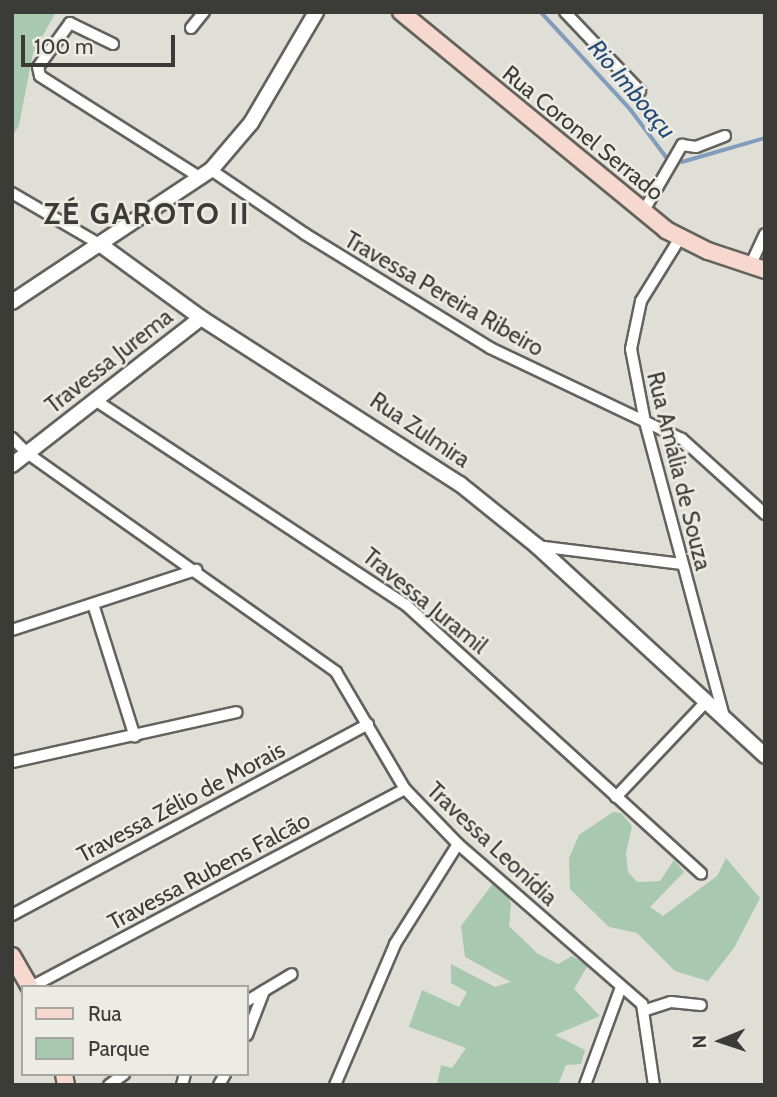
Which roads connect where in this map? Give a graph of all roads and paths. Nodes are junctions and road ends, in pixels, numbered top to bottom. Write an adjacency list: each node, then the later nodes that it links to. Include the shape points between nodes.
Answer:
1 (204, 12): 5 (street)
2 (316, 12): 9 (main road, via 251,123)
3 (401, 12): 11 (main road, Rua Coronel Serrado)
4 (565, 12): 7 (street)
5 (191, 29)
6 (113, 44): 9 (street, Travessa Pereira Ribeiro, via 70,23 38,67 40,76)
7 (640, 91)
8 (725, 136): 11 (street, via 696,146 682,145)
9 (206, 174): 14 (main road); 19 (street, Travessa Pereira Ribeiro, via 490,348)
10 (12, 193): 14 (street, Rua Zulmira)
11 (643, 212): 13 (main road, Rua Coronel Serrado)
12 (765, 234): 15 (street)
13 (680, 238): 15 (main road, Rua Coronel Serrado); 19 (street, Rua Amália de Souza, via 641,301 633,327 634,376)
14 (101, 245): 16 (main road); 17 (main road, Rua Zulmira)
15 (757, 268)
16 (12, 302)
17 (201, 318): 18 (main road, Travessa Jurema); 24 (main road, Rua Zulmira, via 432,464)
18 (94, 400): 21 (main road, Travessa Jurema); 37 (street, Travessa Juramil, via 407,605)
19 (645, 422): 23 (street, Travessa Pereira Ribeiro, via 699,452); 25 (street, Rua Amália de Souza)
20 (12, 438): 21 (street, Travessa Leonídia)
21 (27, 453): 22 (main road, Travessa Jurema); 26 (street, Travessa Leonídia)
22 (12, 465)
23 (765, 514)
24 (537, 546): 25 (street); 29 (main road, Rua Zulmira)
25 (681, 564): 31 (street, Rua Amália de Souza)
26 (196, 570): 27 (street); 32 (street, Travessa Leonídia, via 336,672)
27 (93, 604): 28 (street); 33 (street)
28 (12, 630)
29 (705, 703): 31 (main road, Rua Zulmira); 37 (street)
30 (237, 712): 33 (street)
31 (725, 719): 34 (main road, Rua Zulmira)
32 (368, 724): 36 (street, Travessa Leonídia); 40 (street, Travessa Zélio de Morais)
33 (135, 737): 35 (street)
34 (765, 756)
35 (12, 762)
36 (405, 789): 38 (street, Travessa Leonídia); 44 (street, Travessa Rubens Falcão)
37 (616, 797): 39 (street, Travessa Juramil)
38 (458, 844): 45 (street, Travessa Leonídia); 51 (street, via 395,944)
39 (701, 873)
40 (12, 915)
41 (12, 956): 43 (main road)
42 (292, 974): 46 (street)
43 (29, 985)
44 (34, 985)
45 (621, 987): 49 (street, Travessa Leonídia); 52 (street)
46 (264, 992): 47 (street); 50 (street)
47 (248, 1000)
48 (701, 1005): 49 (street, via 671,1002)
49 (646, 1010): 53 (street)
50 (248, 1032)
51 (335, 1085)
52 (584, 1085)
53 (654, 1085)

